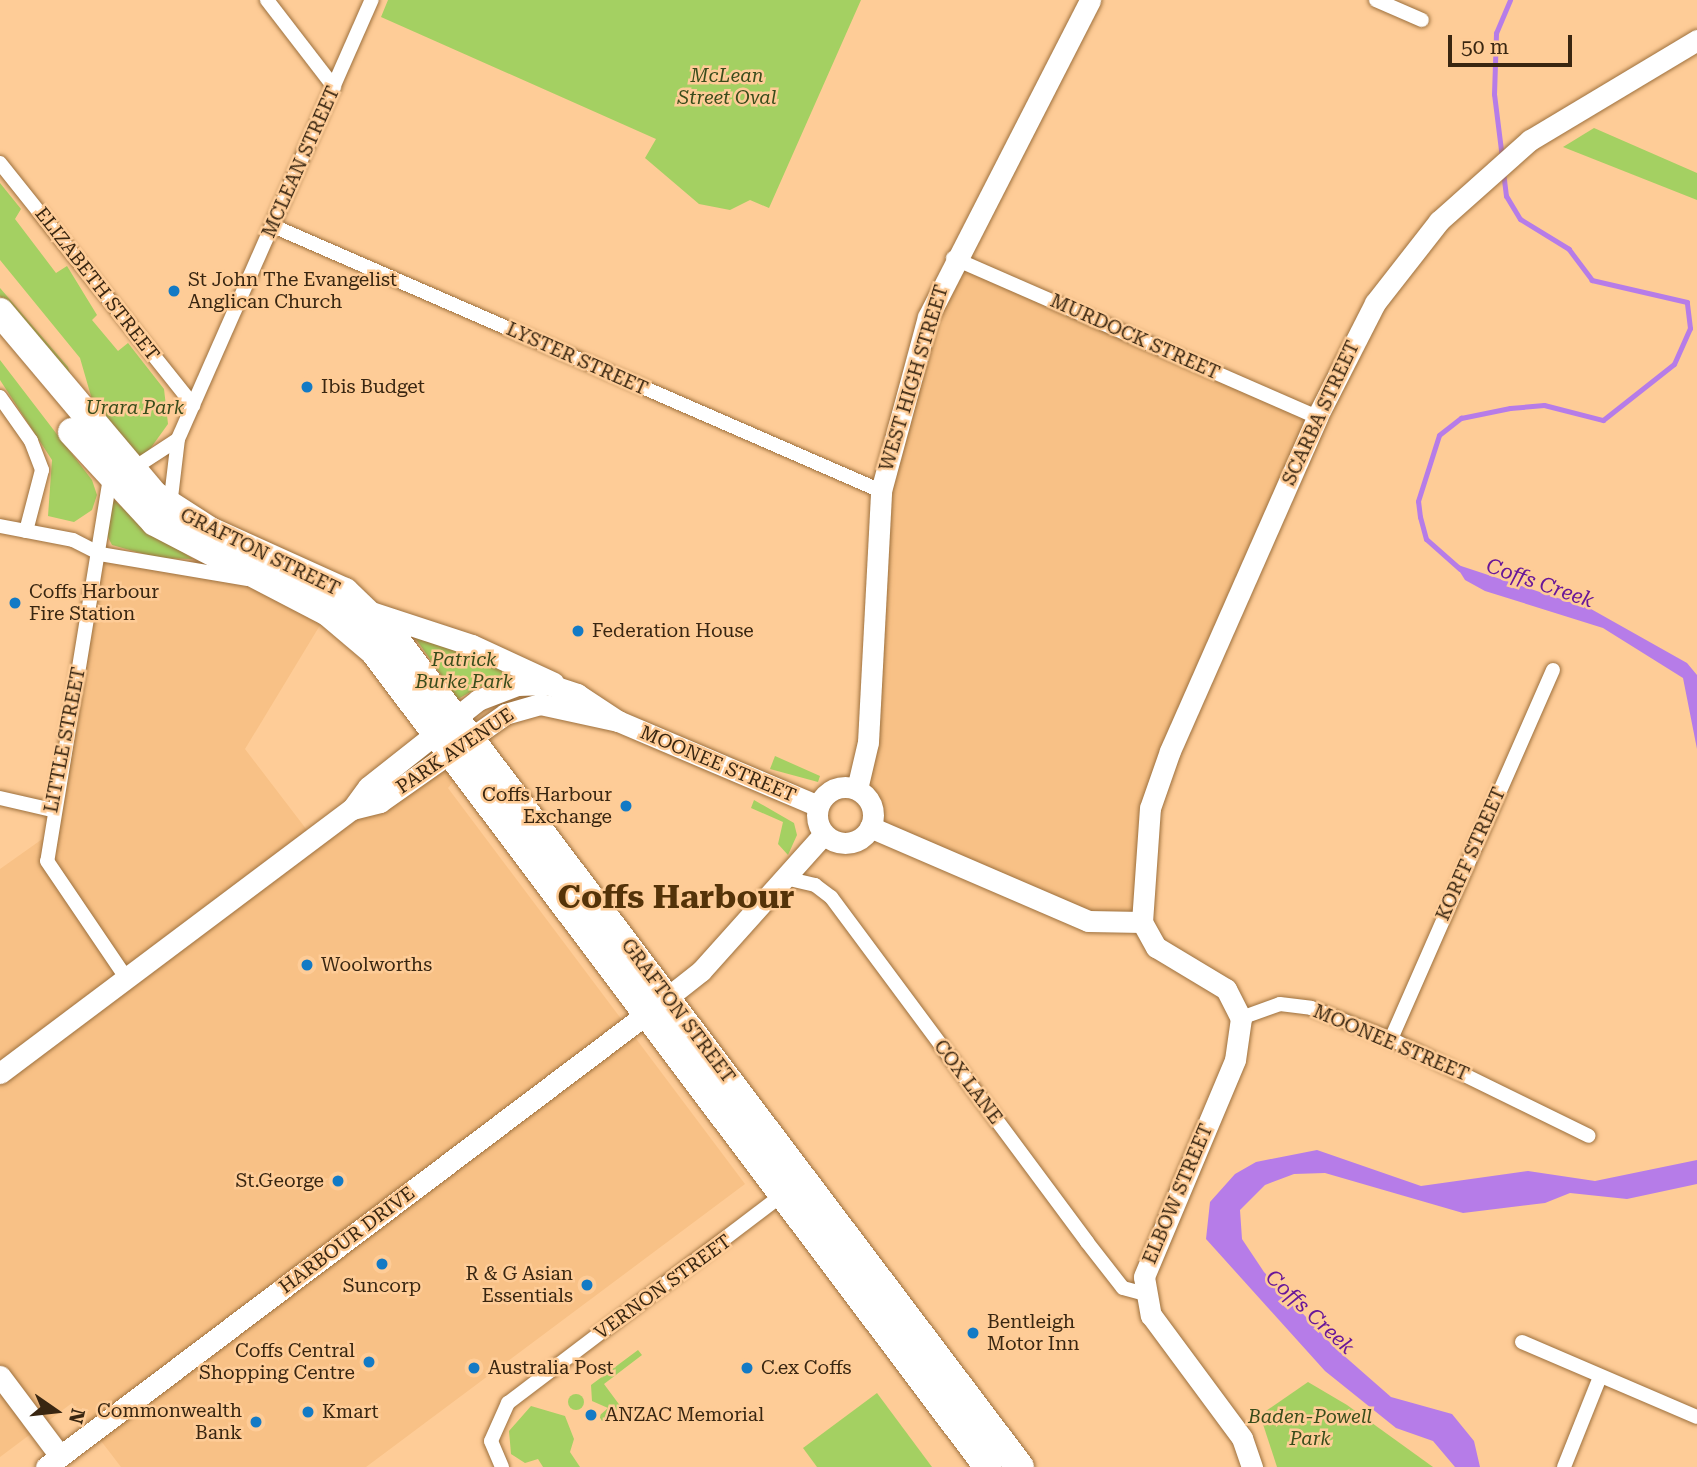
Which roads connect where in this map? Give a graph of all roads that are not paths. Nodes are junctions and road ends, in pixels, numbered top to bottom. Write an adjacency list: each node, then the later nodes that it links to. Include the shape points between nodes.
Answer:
1 (267, 0): 7 (street)
2 (372, 0): 7 (street, MCLEAN STREET)
3 (1090, 0): 10 (street, WEST HIGH STREET)
4 (1376, 0): 5 (street)
5 (1422, 20)
6 (1697, 40): 15 (street, SCARBA STREET, via 1530,140 1467,193 1375,303)
7 (334, 87): 9 (street, MCLEAN STREET)
8 (0, 163): 14 (street, ELIZABETH STREET)
9 (273, 226): 14 (street, MCLEAN STREET); 18 (street, LYSTER STREET)
10 (953, 258): 15 (street, MURDOCK STREET); 18 (street, WEST HIGH STREET, via 928,317)
11 (0, 313): 17 (highway, GRAFTON STREET)
12 (0, 343): 17 (highway, GRAFTON STREET)
13 (0, 397): 21 (street, via 31,441 42,470)
14 (193, 405): 16 (street, MCLEAN STREET)
15 (1317, 417): 36 (street, SCARBA STREET, via 1150,808)
16 (178, 439): 17 (street); 19 (street, MCLEAN STREET)
17 (121, 474): 19 (highway, GRAFTON STREET); 22 (street, LITTLE STREET); 23 (highway, GRAFTON STREET, via 155,522 192,546)
18 (881, 491): 29 (street, WEST HIGH STREET, via 868,742)
19 (170, 508): 24 (highway, GRAFTON STREET, via 330,583)
20 (0, 526): 21 (street)
21 (26, 531): 22 (street, via 74,540)
22 (100, 554): 23 (street); 32 (street, LITTLE STREET)
23 (273, 584): 28 (highway, GRAFTON STREET, via 356,633)
24 (370, 612): 26 (street, via 472,645); 28 (highway, GRAFTON STREET)
25 (1553, 670): 40 (street, KORFF STREET)
26 (564, 688): 27 (street); 28 (street, PARK AVENUE, via 507,688)
27 (618, 721): 28 (street, PARK AVENUE, via 529,705); 31 (street, MOONEE STREET)
28 (454, 734): 37 (street, PARK AVENUE, via 368,787 352,809); 38 (highway, GRAFTON STREET)
29 (857, 789): 31 (street, via 835,789); 33 (street, via 872,809)
30 (0, 798): 32 (street)
31 (818, 806): 34 (street)
32 (52, 810): 37 (street, LITTLE STREET, via 47,861)
33 (870, 827): 34 (street, via 849,843); 36 (street, via 1088,921)
34 (824, 834): 35 (street)
35 (785, 878): 38 (street); 44 (street, COX LANE, via 815,885 831,897 1123,1288)
36 (1142, 922): 39 (street, via 1156,947 1226,989)
37 (127, 979): 41 (street, PARK AVENUE)
38 (659, 1005): 43 (highway, GRAFTON STREET); 49 (street, HARBOUR DRIVE); 52 (highway, GRAFTON STREET)
39 (1241, 1018): 40 (street, MOONEE STREET, via 1297,1004); 44 (street, ELBOW STREET, via 1235,1060 1151,1254)
40 (1391, 1039): 42 (street, MOONEE STREET)
41 (0, 1073)
42 (1589, 1136)
43 (783, 1194): 50 (street, VERNON STREET, via 509,1403 491,1441); 51 (highway, GRAFTON STREET)
44 (1145, 1294): 53 (street, via 1151,1315 1242,1438)
45 (1522, 1342): 47 (street)
46 (0, 1376): 49 (street)
47 (1600, 1377): 48 (street); 54 (street)
48 (1697, 1417)
49 (58, 1463)
50 (502, 1467)
51 (988, 1467)
52 (1020, 1467)
53 (1252, 1467)
54 (1564, 1467)

